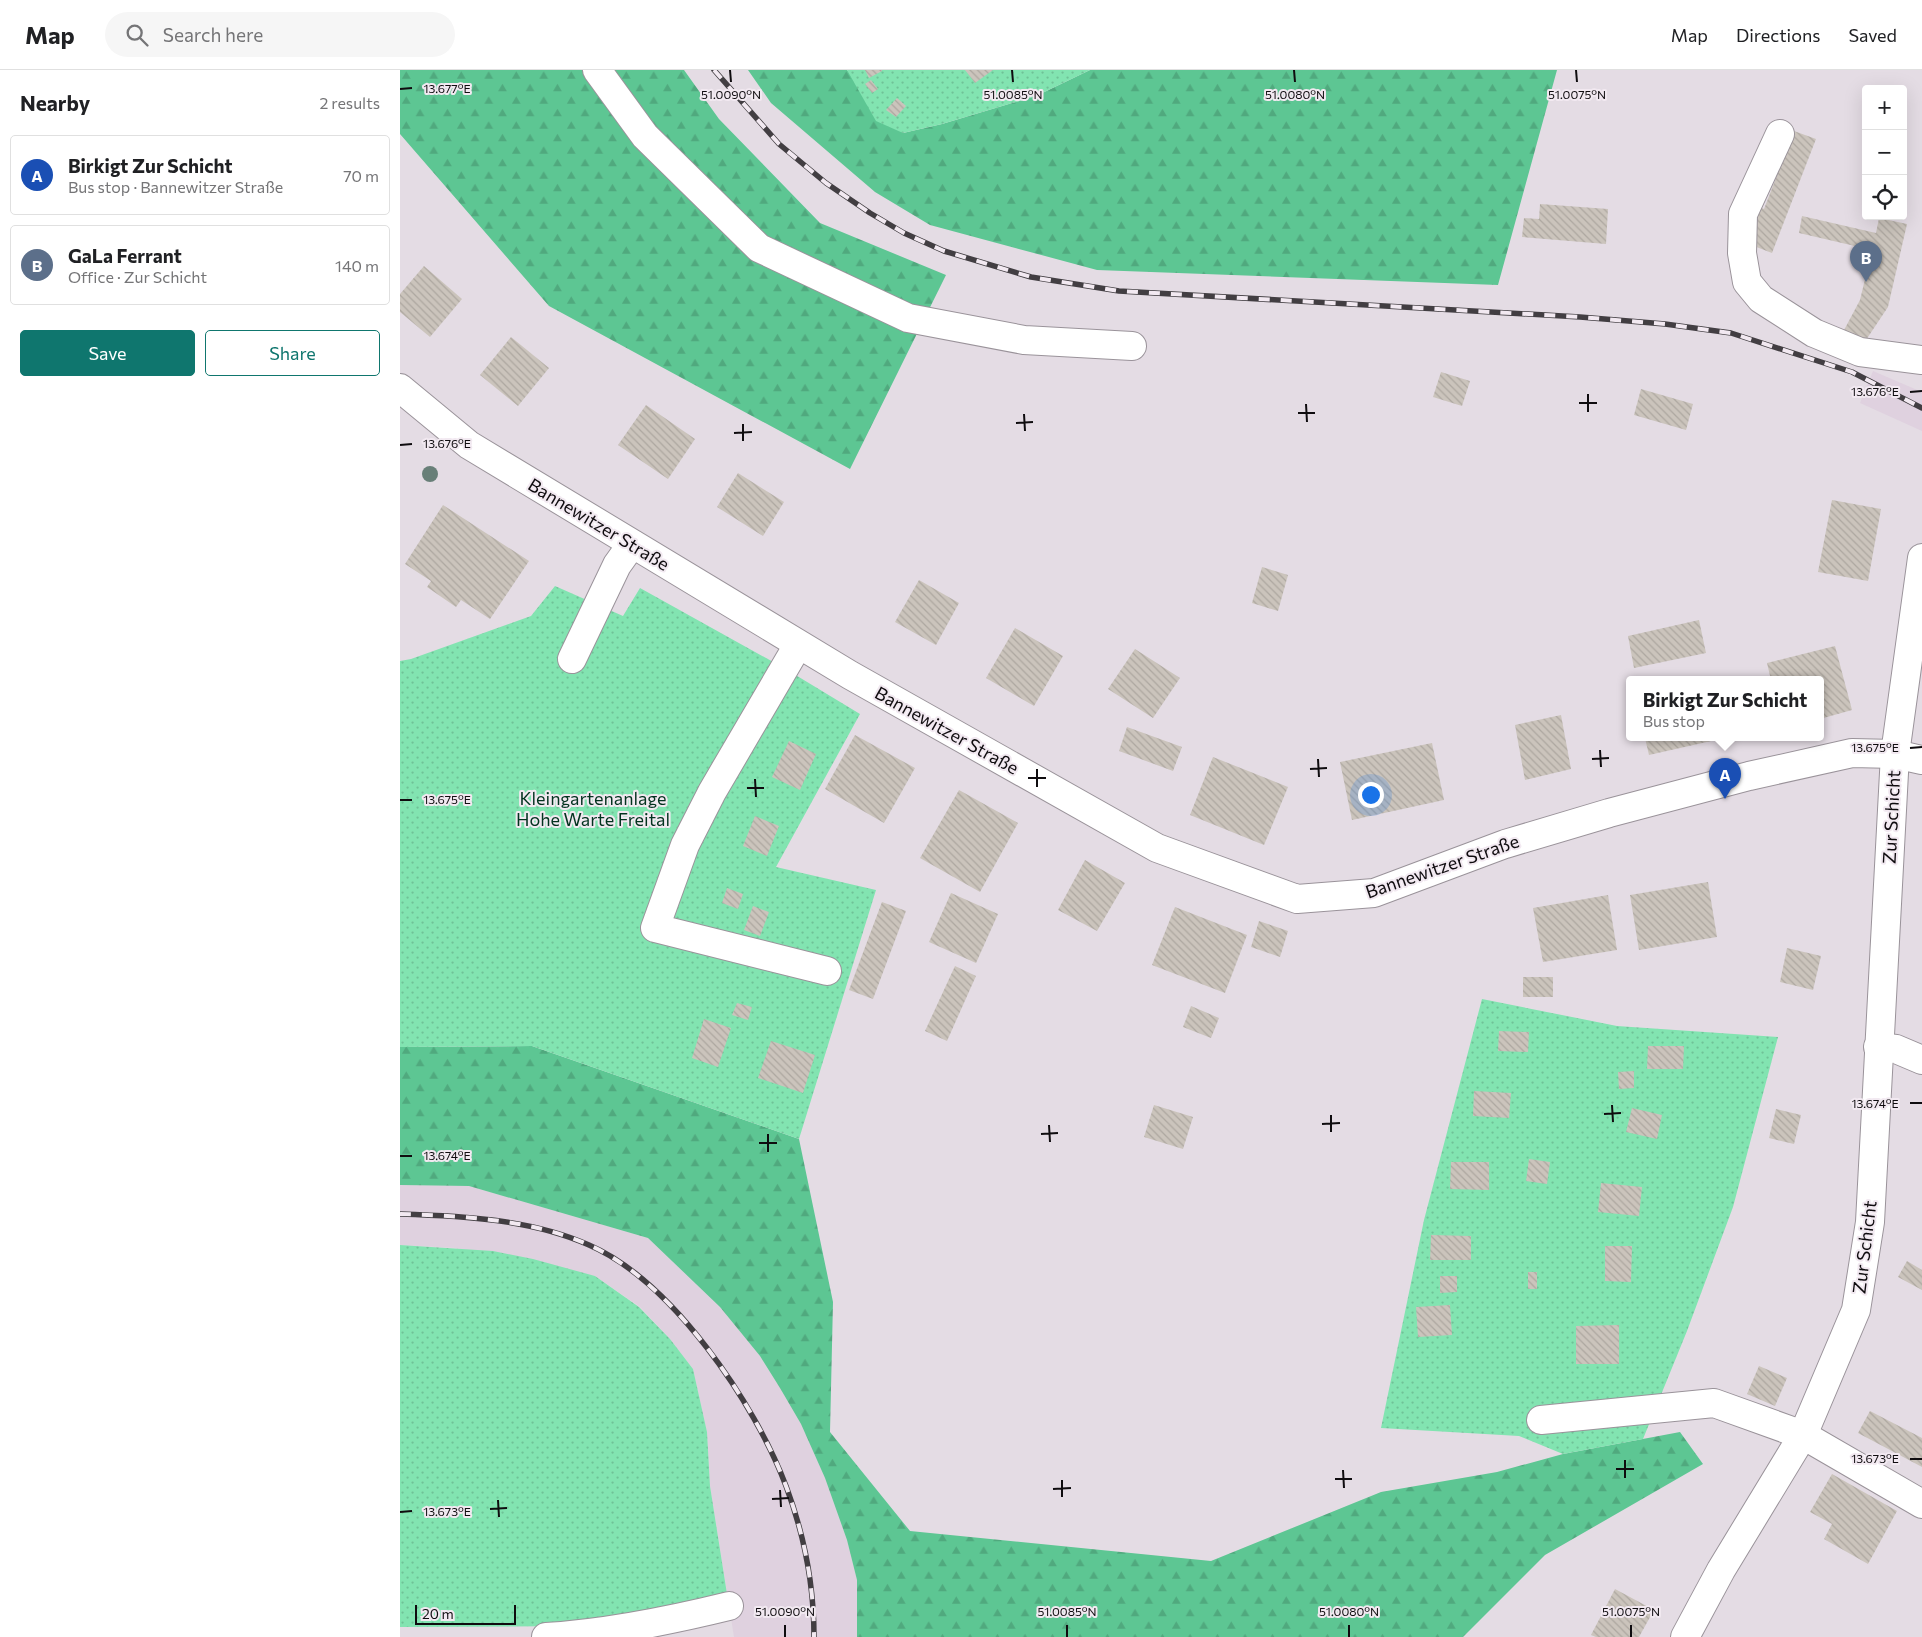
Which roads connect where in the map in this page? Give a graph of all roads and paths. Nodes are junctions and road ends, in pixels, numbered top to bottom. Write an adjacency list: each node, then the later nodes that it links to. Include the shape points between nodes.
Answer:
1 (597, 70): 3 (street, via 645,136 759,248 908,318 1024,340)
2 (1780, 134): 4 (street, via 1743,214 1742,253 1747,282 1761,299 1814,333 1860,352)
3 (1132, 346)
4 (1922, 360)
5 (400, 388): 6 (street, Bannewitzer Straße, via 469,445)
6 (632, 544): 8 (street, Bannewitzer Straße); 9 (street, via 618,565)
7 (1922, 558): 10 (street, Zur Schicht)
8 (798, 645): 10 (street, Bannewitzer Straße, via 1158,848 1297,899 1374,892 1505,844 1749,776 1852,754); 12 (street, via 712,792 685,845 655,928)
9 (572, 659)
10 (1894, 754): 11 (street, Bannewitzer Straße); 13 (street, Zur Schicht)
11 (1922, 760)
12 (827, 971)
13 (1878, 1048): 14 (street, via 1896,1049); 16 (street, Zur Schicht, via 1870,1222 1856,1310)
14 (1922, 1060)
15 (1541, 1420): 16 (street, via 1714,1403)
16 (1803, 1435): 17 (street); 20 (street, Zur Schicht, via 1721,1570)
17 (1922, 1504)
18 (729, 1606): 19 (street, via 621,1630)
19 (546, 1637)
20 (1685, 1637)

